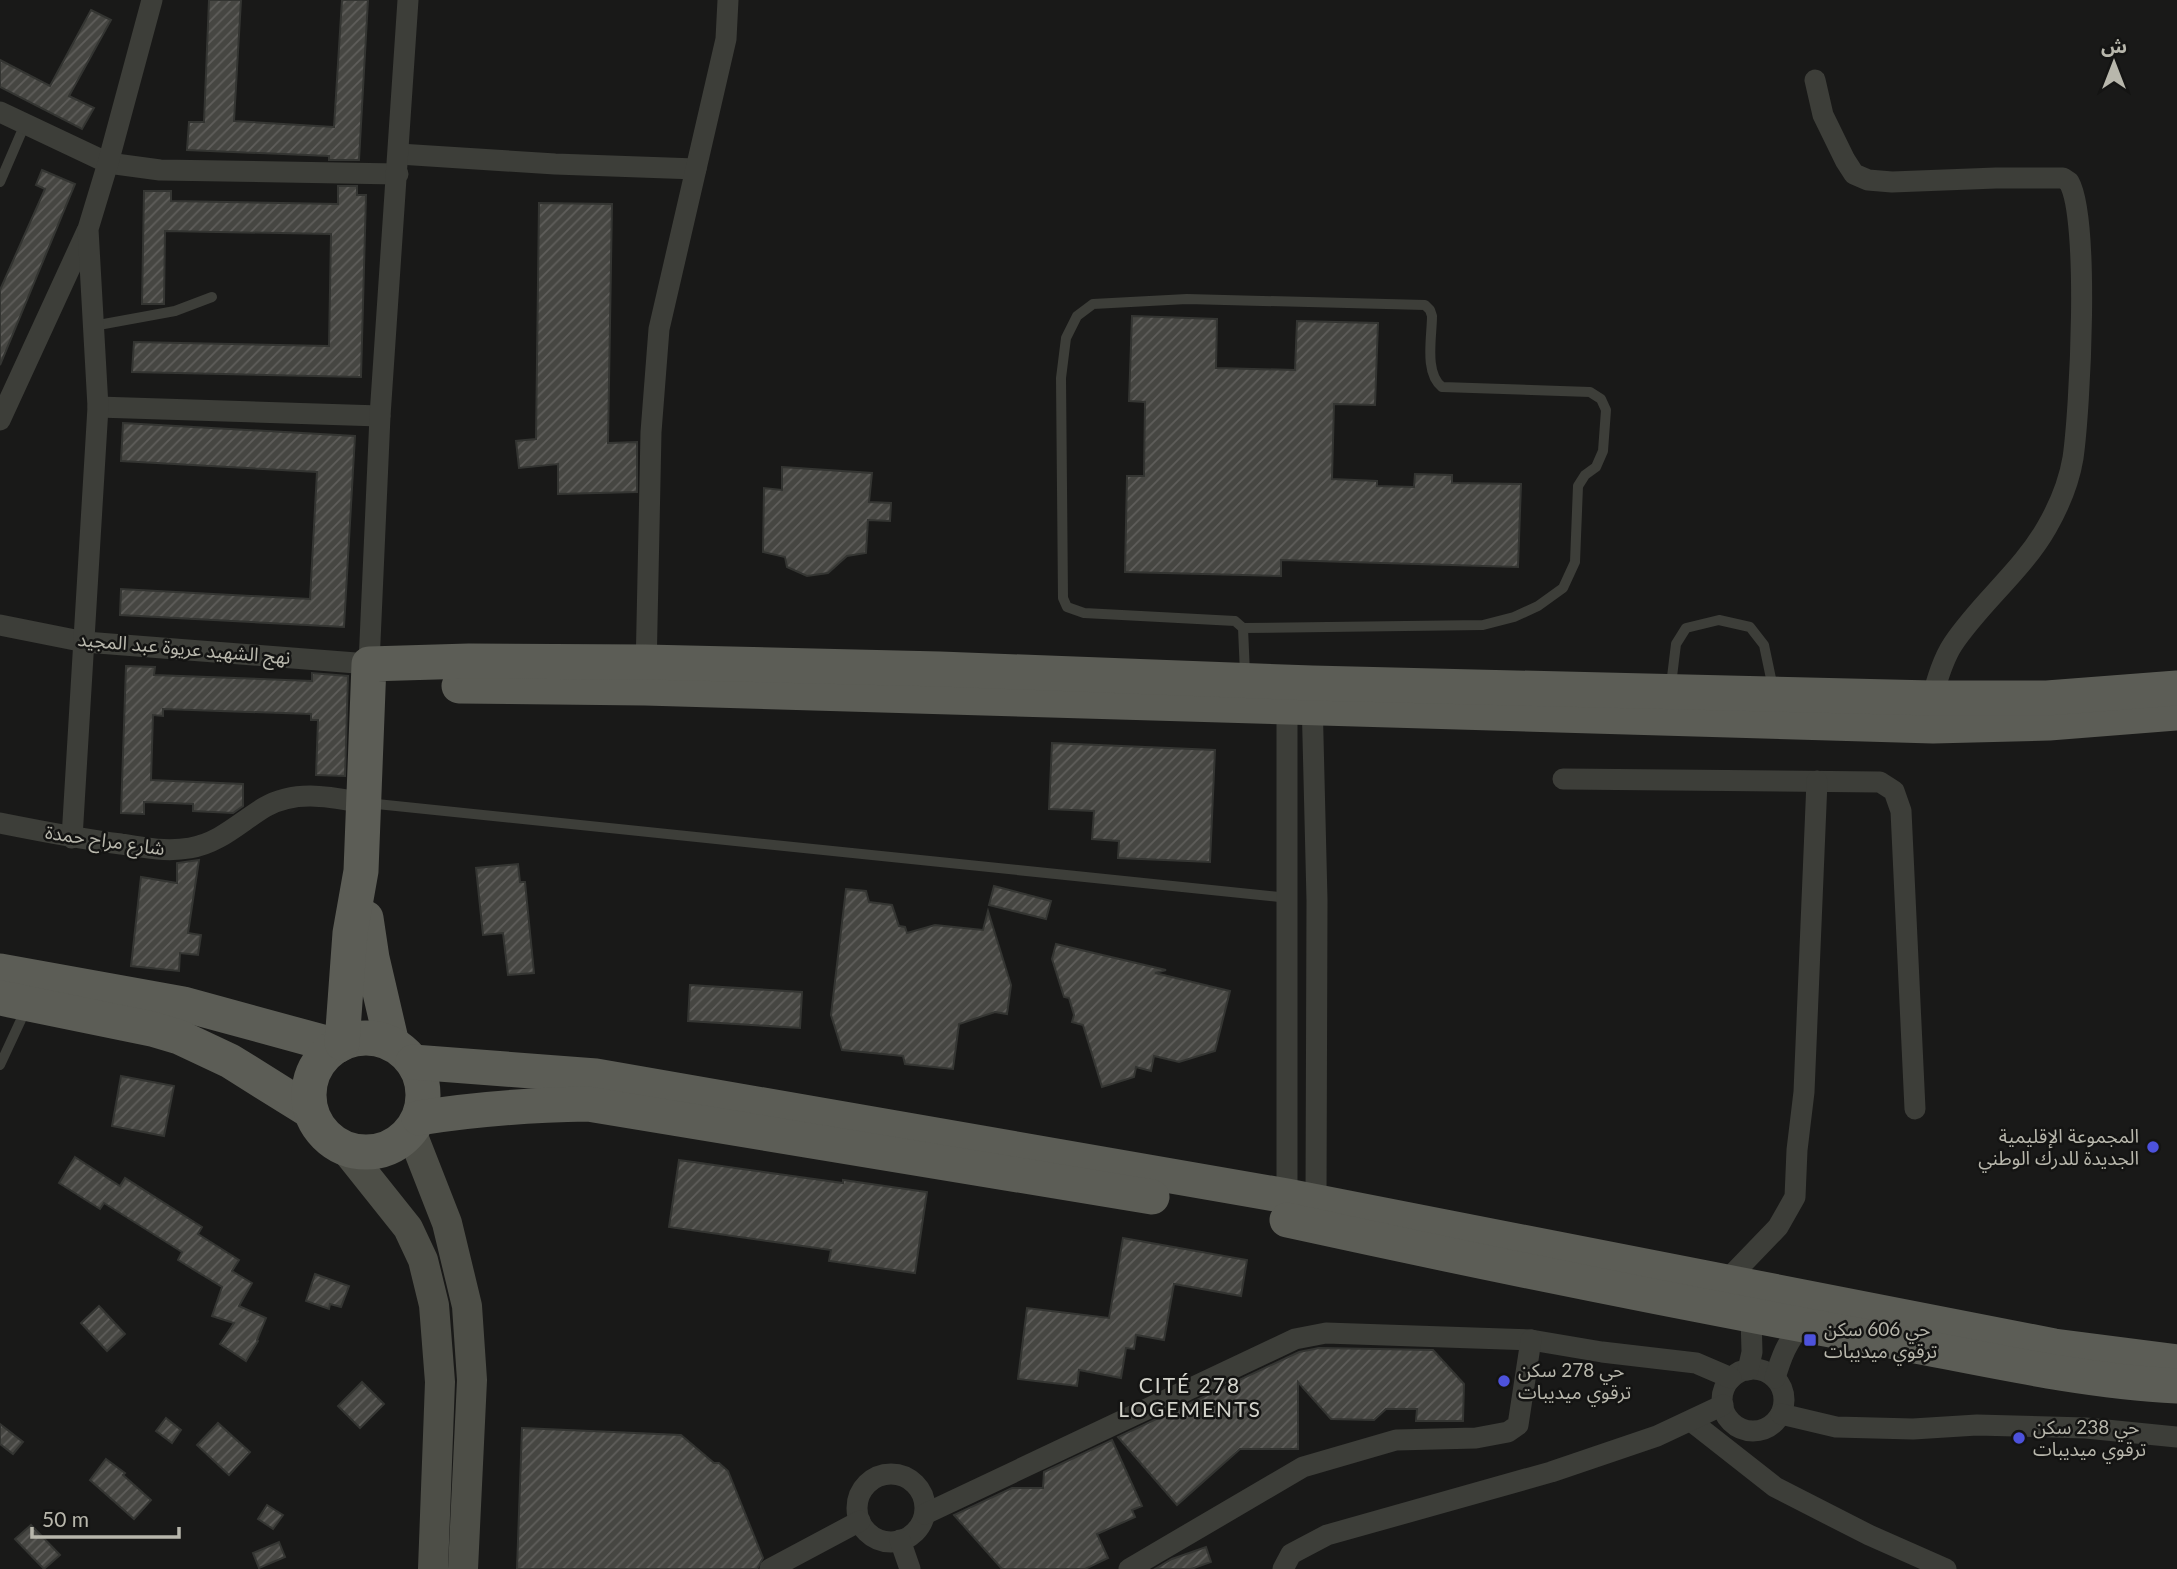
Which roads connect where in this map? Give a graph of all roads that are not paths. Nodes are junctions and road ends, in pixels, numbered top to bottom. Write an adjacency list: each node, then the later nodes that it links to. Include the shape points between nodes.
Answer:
1 (152, 0): 7 (street)
2 (408, 0): 8 (street)
3 (728, 0): 9 (street, via 726,39)
4 (1815, 80): 27 (street, via 1823,115 1854,174 1879,181 2063,178 2076,201 2081,255 2078,414 2063,495 2030,554 1952,645)
5 (0, 112): 6 (street)
6 (25, 124): 7 (street); 10 (lane)
7 (108, 163): 8 (street, via 160,170); 11 (street)
8 (398, 164): 9 (street); 16 (street)
9 (696, 169): 20 (street, via 659,330 651,432)
10 (0, 182)
11 (88, 229): 13 (street); 15 (street)
12 (212, 296): 13 (lane, via 175,311)
13 (92, 326): 14 (street)
14 (99, 407): 16 (street); 19 (street)
15 (2, 412)
16 (380, 416): 21 (street)
17 (0, 625): 19 (street, نهج الشهيد عريوة عبد المجيد)
18 (1243, 628): 18 (lane, via 1483,625 1538,606 1563,588 1575,562 1577,486 1604,451 1606,410 1601,398 1590,392 1442,387 1431,372 1432,316 1425,305 1188,299 1093,304 1077,316 1066,338 1061,378 1063,598 1067,607 1084,612 1235,621); 22 (lane)
19 (85, 642): 21 (street, نهج الشهيد عريوة عبد المجيد); 34 (street)
20 (645, 675): 21 (main road, via 440,685); 23 (main road)
21 (369, 676): 32 (main road)
22 (1245, 680): 23 (main road); 26 (main road)
23 (939, 683): 26 (main road)
24 (2177, 688): 27 (main road, via 2047,698)
25 (1671, 692): 26 (main road); 28 (main road); 28 (lane, via 1676,644 1686,628 1719,620 1750,626 1765,645)
26 (1300, 695): 28 (main road); 36 (street); 37 (street)
27 (1932, 698): 28 (main road)
28 (1791, 704): 29 (main road, via 1991,726)
29 (2177, 713)
30 (1563, 779): 31 (street)
31 (1817, 781): 43 (street, via 1880,782 1894,791 1901,811); 48 (street, via 1795,1197 1778,1227)
32 (364, 803): 34 (street, شارع مراح حمدة, via 316,795 290,797 267,806 220,839 193,848 166,850); 35 (main road); 36 (lane)
33 (0, 823): 34 (street, شارع مراح حمدة)
34 (72, 838)
35 (361, 871): 40 (main road); 41 (main road, via 372,958)
36 (1289, 898): 37 (street); 47 (street)
37 (1317, 900): 47 (street)
38 (0, 971): 40 (main road, via 183,1004)
39 (14, 1001): 42 (lane); 44 (main road, via 178,1037 230,1062)
40 (339, 1044): 41 (main road, via 368,1038); 44 (main road, via 315,1067 309,1081)
41 (403, 1053): 45 (main road, via 420,1075 423,1090); 47 (main road, via 596,1076)
42 (0, 1065)
43 (1915, 1109)
44 (310, 1111): 46 (main road, via 324,1134)
45 (415, 1125): 46 (main road, via 398,1144 381,1151); 49 (main road, via 469,1110 588,1104 1265,1215); 64 (main road, via 447,1223 467,1307 471,1380)
46 (345, 1149): 63 (main road, via 408,1228 423,1260 434,1306 440,1382)
47 (1301, 1199): 48 (main road)
48 (1726, 1281): 52 (main road, via 2054,1346)
49 (1751, 1316): 50 (main road); 53 (street, via 1752,1352)
50 (1802, 1325): 54 (street, via 1787,1345); 55 (main road, via 2093,1377)
51 (1531, 1340): 53 (street, via 1696,1363); 60 (street, via 1326,1333 1294,1339); 67 (street, via 1518,1425 1508,1432 1476,1438 1396,1440 1303,1467)
52 (2177, 1362)
53 (1740, 1374): 54 (street, via 1767,1373); 56 (street, via 1726,1386)
54 (1775, 1378): 57 (street, via 1784,1395)
55 (2177, 1387)
56 (1723, 1405): 57 (street, via 1731,1422 1748,1430 1767,1427); 58 (street)
57 (1781, 1414): 59 (street, via 1836,1427 2086,1428)
58 (1691, 1421): 68 (street, via 1551,1472 1327,1535 1291,1554); 69 (street, via 1775,1487)
59 (2177, 1437)
60 (925, 1514): 61 (street, via 918,1486 893,1474 874,1479 861,1493); 62 (street, via 916,1531)
61 (860, 1521): 62 (street, via 881,1540); 65 (street)
62 (900, 1540): 66 (street)
63 (432, 1569)
64 (463, 1569)
65 (770, 1569)
66 (910, 1569)
67 (1129, 1569)
68 (1283, 1569)
69 (1946, 1569)

